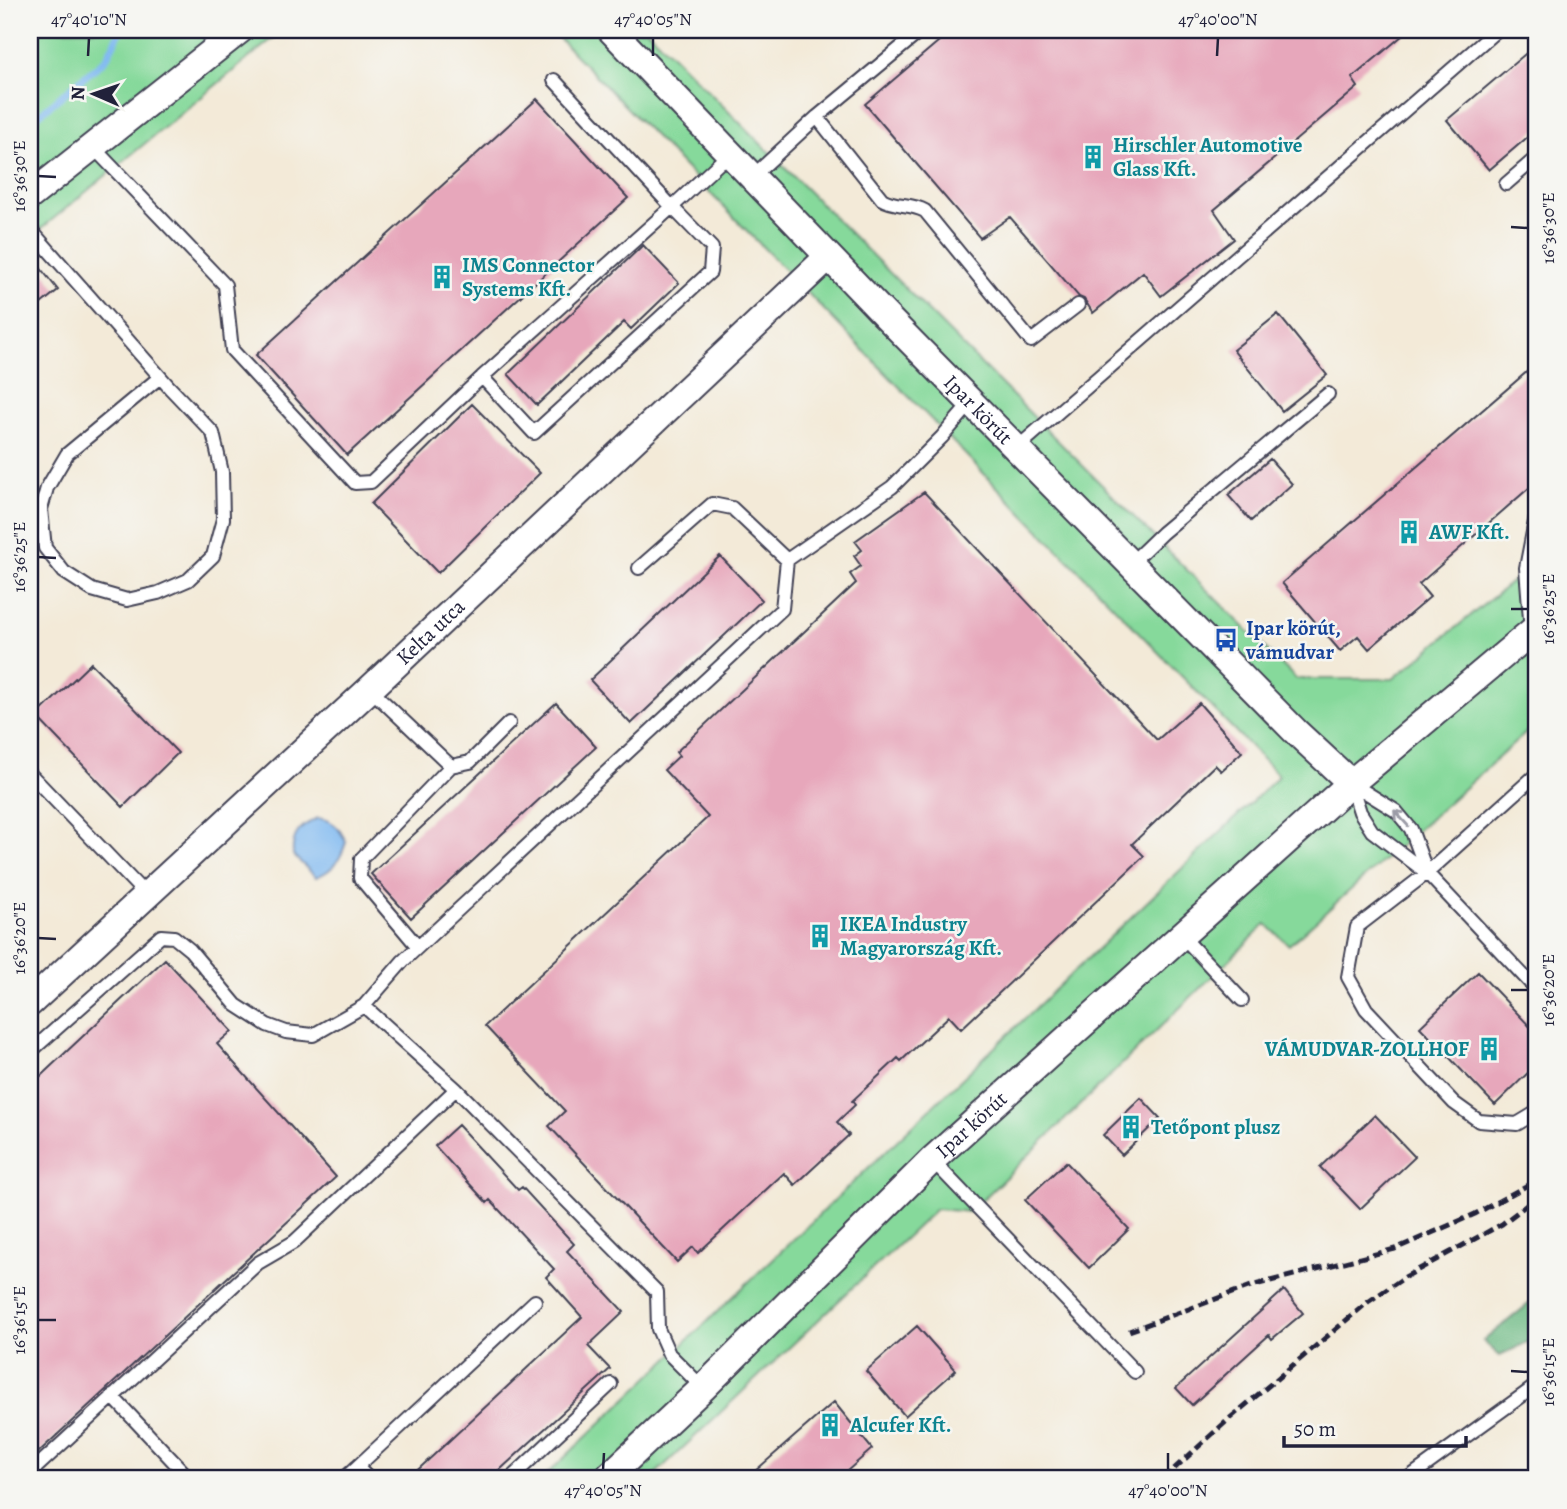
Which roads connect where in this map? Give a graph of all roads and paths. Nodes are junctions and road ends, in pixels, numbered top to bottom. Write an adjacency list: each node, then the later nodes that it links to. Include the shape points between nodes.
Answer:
1 (240, 30): 7 (street)
2 (611, 30): 8 (street, Ipar körút)
3 (922, 30): 6 (lane)
4 (1497, 30): 21 (lane)
5 (554, 80): 13 (lane)
6 (817, 117): 10 (lane); 16 (lane, via 881,199 925,211 1031,341)
7 (94, 148): 12 (street); 18 (lane, via 225,285 232,350 355,483 371,482)
8 (729, 154): 10 (street, Ipar körút); 13 (lane)
9 (1537, 157): 11 (lane)
10 (752, 177): 15 (street, Ipar körút)
11 (1506, 184)
12 (30, 196)
13 (672, 207): 18 (lane); 18 (lane, via 712,248 710,272 534,433)
14 (30, 229): 17 (lane)
15 (828, 257): 20 (street, Ipar körút); 27 (street, Kelta utca)
16 (1078, 305)
17 (160, 377): 17 (lane, via 213,433 222,472 223,519 213,556 188,580 127,600 92,590 64,572 45,548 41,509 47,488 67,454)
18 (482, 377)
19 (1328, 394): 24 (lane)
20 (971, 403): 21 (street, Ipar körút); 23 (lane, via 892,487)
21 (1017, 448): 24 (street, Ipar körút)
22 (1537, 511): 26 (lane, via 1526,568)
23 (787, 559): 25 (lane, via 732,509 712,504); 36 (lane, via 782,609)
24 (1131, 563): 32 (street, Ipar körút)
25 (639, 568)
26 (1534, 630): 32 (street, Ipar körút)
27 (370, 688): 29 (lane); 34 (street, Kelta utca)
28 (509, 723): 29 (lane, via 470,762)
29 (450, 766): 36 (lane, via 361,859 360,878)
30 (30, 774): 34 (lane)
31 (1537, 774): 33 (lane)
32 (1351, 783): 33 (lane, via 1372,831); 33 (lane, one-way to 32, via 1411,830 1396,811); 35 (street, Ipar körút)
33 (1427, 873): 37 (lane); 43 (lane, via 1357,928 1348,976 1366,1009 1454,1103 1479,1121 1517,1124)
34 (146, 896): 39 (street, Kelta utca)
35 (1182, 936): 38 (lane); 44 (street, Ipar körút)
36 (418, 947): 40 (lane)
37 (1537, 990)
38 (1242, 1000)
39 (30, 1003)
40 (364, 1006): 41 (lane, via 313,1035 286,1032 236,1006 190,950 174,937 161,936); 42 (lane)
41 (30, 1052)
42 (456, 1089): 49 (lane, via 657,1292 658,1329 669,1354); 50 (lane, via 294,1242 258,1263)
43 (1537, 1112)
44 (932, 1160): 46 (lane); 49 (street, Ipar körút)
45 (535, 1301): 51 (lane)
46 (1135, 1372)
47 (611, 1384): 56 (lane)
48 (1537, 1385): 58 (lane)
49 (703, 1388): 57 (street, Ipar körút)
50 (112, 1396): 52 (lane); 53 (lane)
51 (357, 1467): 54 (lane); 55 (lane)
52 (30, 1473)
53 (190, 1479)
54 (344, 1479)
55 (369, 1479)
56 (510, 1479)
57 (606, 1479)
58 (1407, 1479)

